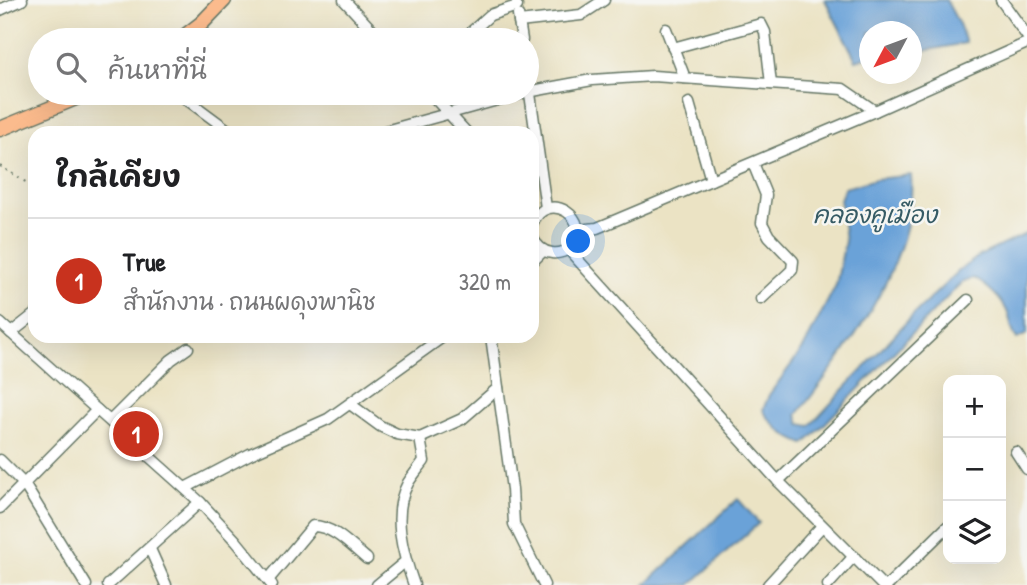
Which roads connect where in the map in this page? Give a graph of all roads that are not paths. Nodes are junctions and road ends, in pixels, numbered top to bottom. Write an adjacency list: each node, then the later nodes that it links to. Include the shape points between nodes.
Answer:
1 (22, 0): 7 (street)
2 (223, 0): 9 (main road)
3 (344, 0): 10 (street)
4 (604, 0): 8 (street, via 582,15)
5 (1001, 0): 14 (street)
6 (516, 3): 8 (street); 11 (street)
7 (0, 10)
8 (519, 22): 12 (street)
9 (196, 28)
10 (370, 28)
11 (475, 28)
12 (520, 28)
13 (666, 29): 16 (street)
14 (1027, 36)
15 (1027, 43): 26 (street)
16 (673, 48): 17 (street); 18 (street, via 761,24)
17 (685, 78): 18 (street); 19 (street, via 592,79)
18 (771, 84): 26 (street, via 843,89)
19 (539, 90)
20 (689, 103): 34 (street)
21 (59, 105): 32 (main road)
22 (194, 105): 28 (street)
23 (441, 105): 27 (street)
24 (478, 105): 27 (street)
25 (529, 105): 31 (street)
26 (875, 111): 33 (street)
27 (448, 113): 29 (street); 30 (street)
28 (223, 126)
29 (402, 126)
30 (460, 126)
31 (531, 126)
32 (0, 129)
33 (753, 163): 34 (street); 41 (street, via 766,195 762,223 793,261 792,270)
34 (711, 180): 36 (street, via 597,228)
35 (539, 209): 36 (street, via 561,208)
36 (578, 230): 38 (street)
37 (539, 246): 39 (street)
38 (569, 249): 39 (street, via 553,254); 57 (street)
39 (543, 251): 40 (street)
40 (539, 255)
41 (761, 299)
42 (968, 300): 57 (street)
43 (28, 320): 45 (street)
44 (0, 323): 45 (street)
45 (11, 333): 51 (street)
46 (434, 343): 50 (street)
47 (492, 343): 49 (street)
48 (188, 348): 52 (street)
49 (498, 388): 53 (street, via 462,419); 74 (street, via 514,524)
50 (351, 404): 53 (street, via 380,426); 59 (street)
51 (97, 410): 52 (street); 58 (street)
52 (111, 420): 59 (street)
53 (419, 438): 67 (street, via 424,461 408,483 399,507)
54 (1016, 452): 56 (street)
55 (0, 460): 58 (street)
56 (1027, 469)
57 (778, 481): 62 (street)
58 (24, 484): 61 (street); 69 (street)
59 (185, 488): 60 (street)
60 (200, 502): 64 (street); 68 (street)
61 (0, 508)
62 (822, 526): 65 (street); 75 (street)
63 (943, 531): 78 (street)
64 (150, 549): 70 (street); 71 (street)
65 (854, 556): 76 (street); 77 (street)
66 (367, 559): 68 (street, via 337,535 313,526)
67 (406, 561): 72 (street); 73 (street)
68 (270, 582)
69 (86, 585)
70 (108, 585)
71 (166, 585)
72 (377, 585)
73 (414, 585)
74 (544, 585)
75 (768, 585)
76 (828, 585)
77 (882, 585)
78 (888, 585)

